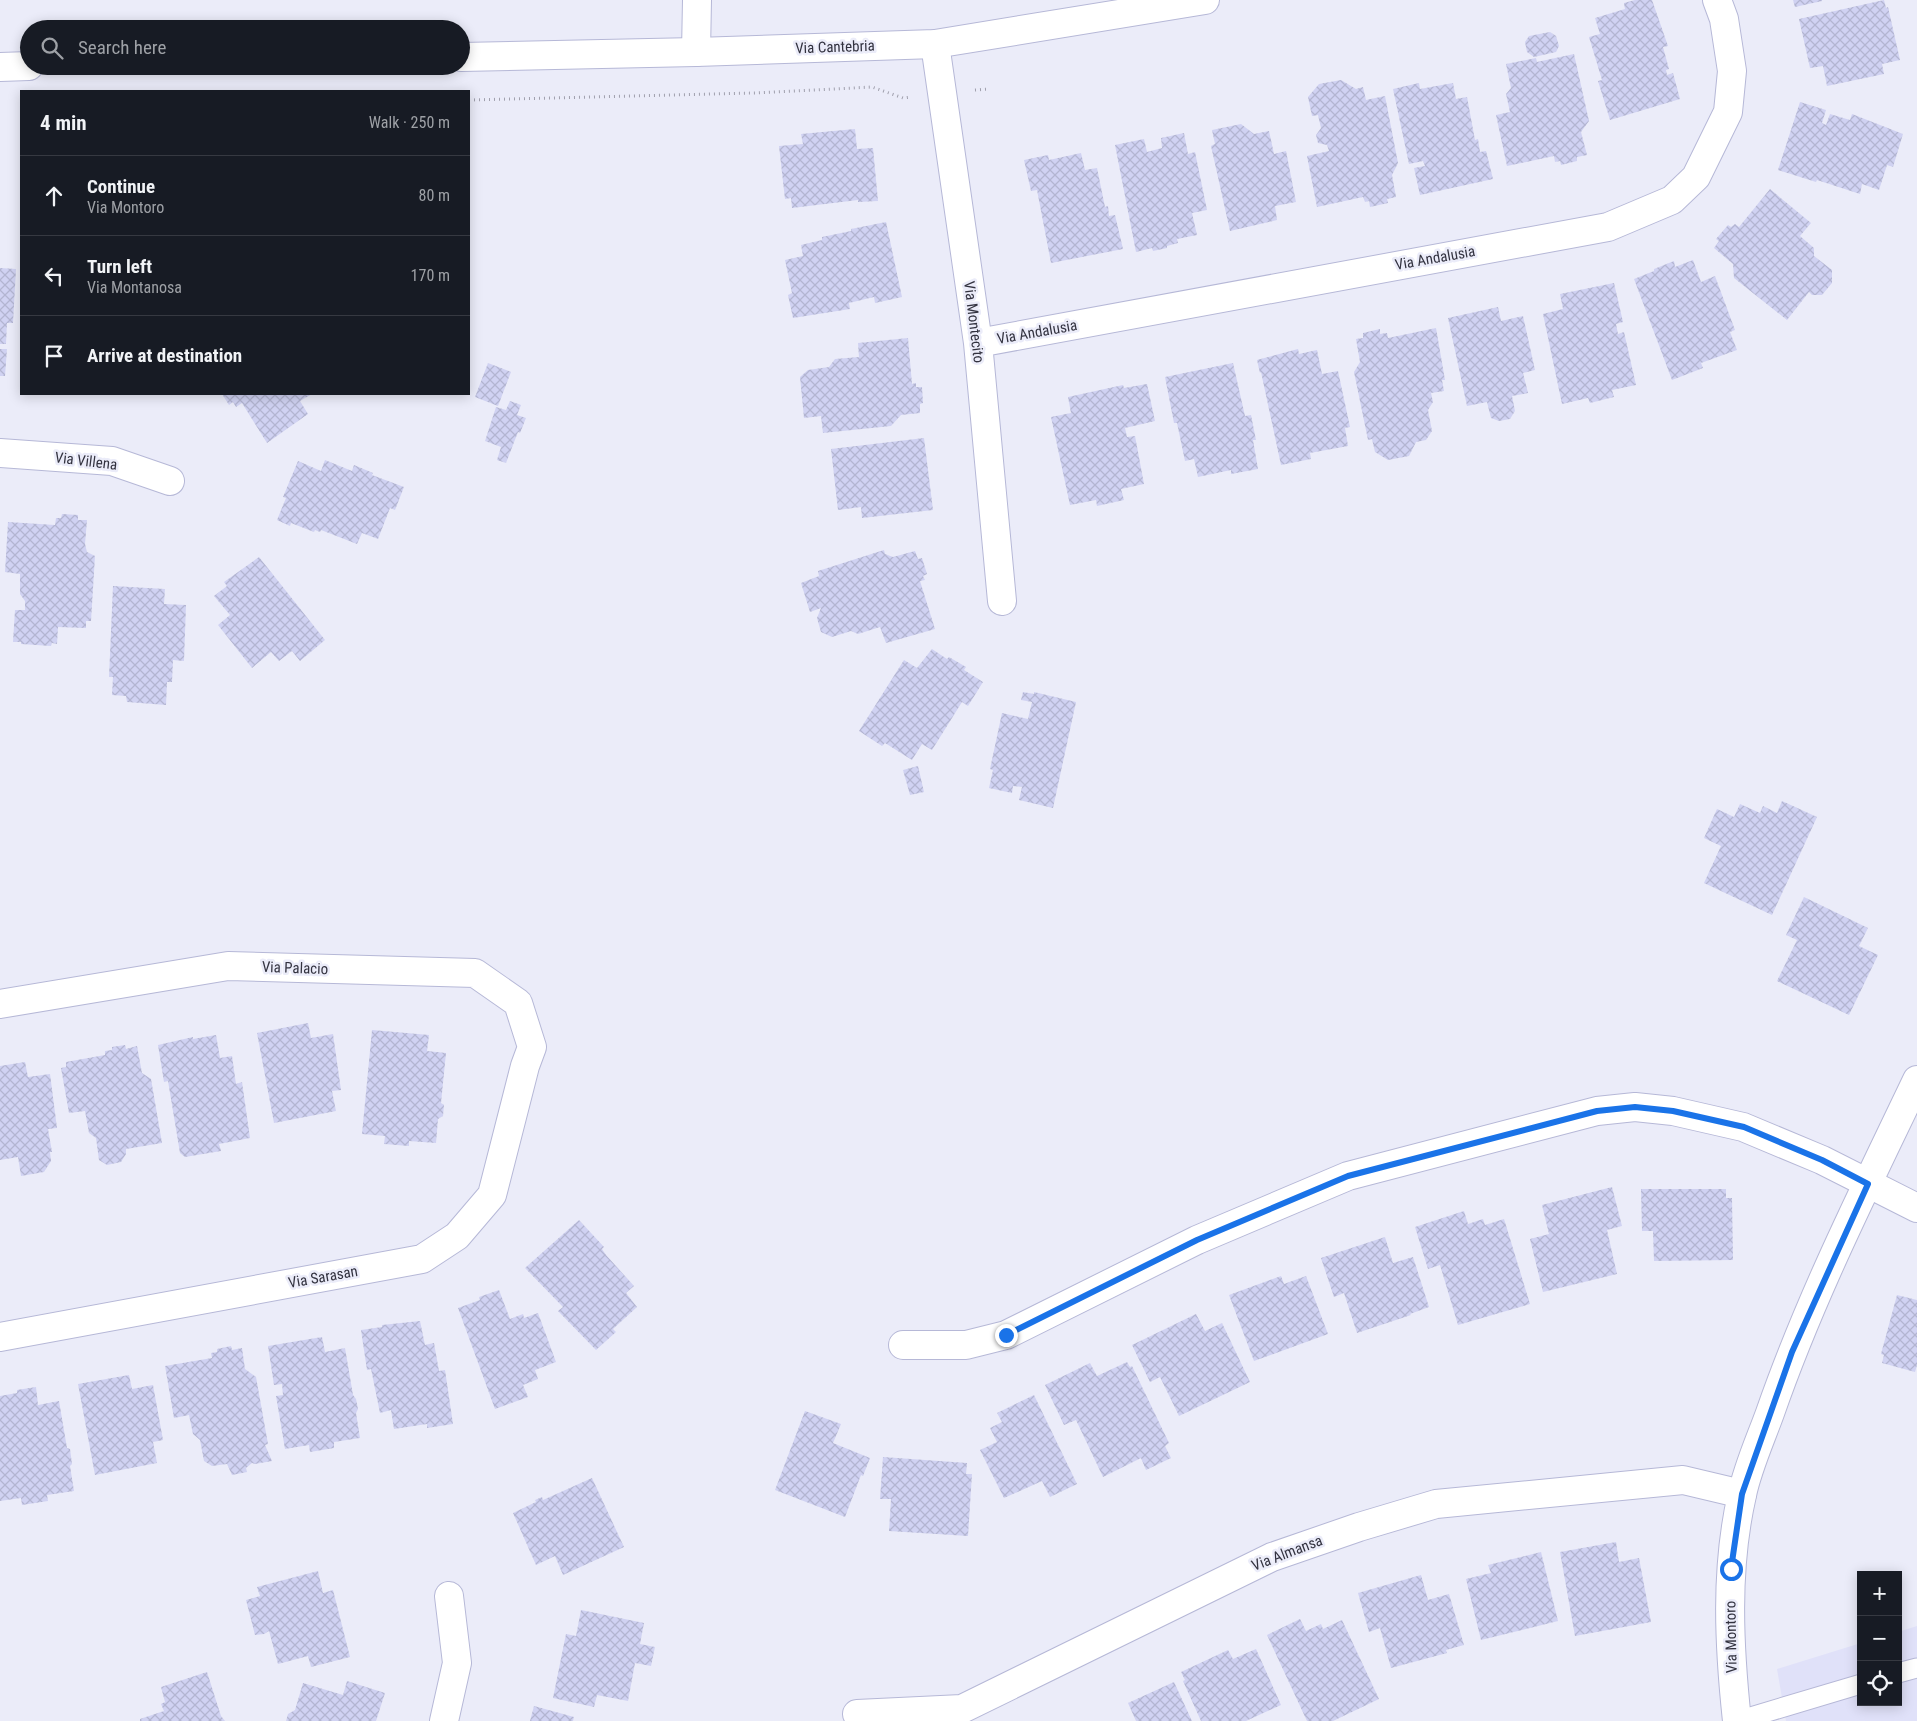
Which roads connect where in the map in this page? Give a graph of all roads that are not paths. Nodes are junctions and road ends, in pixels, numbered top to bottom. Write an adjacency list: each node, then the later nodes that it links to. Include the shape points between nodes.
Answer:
1 (698, 0): 5 (street)
2 (1205, 0): 4 (street, Via Cantebria)
3 (1717, 0): 9 (street, Via Andalusia, via 1724,19 1732,71 1728,112 1696,176 1672,200 1608,227)
4 (935, 44): 5 (street, Via Cantebria); 9 (street, Via Montecito)
5 (696, 52): 6 (street, Via Cantebria)
6 (470, 57)
7 (20, 66): 8 (street)
8 (0, 67)
9 (978, 343): 12 (street, Via Montecito)
10 (0, 452): 11 (street, Via Villena, via 112,461)
11 (170, 481)
12 (1002, 601)
13 (0, 1004): 14 (street, Via Palacio, via 228,966 475,973 518,1002 532,1048)
14 (525, 1066): 18 (street, Via Sarasan, via 492,1194 457,1236 422,1259)
15 (1917, 1080): 16 (street, Via Montoro)
16 (1868, 1184): 17 (street); 19 (street, via 1822,1160 1744,1127 1673,1111 1635,1107 1597,1111 1348,1176 1197,1240 1006,1335 966,1345); 20 (street, Via Montoro, via 1792,1352)
17 (1917, 1208)
18 (0, 1337)
19 (904, 1345)
20 (1742, 1494): 25 (street, Via Almansa, via 1683,1480 1436,1504 1272,1557 962,1709); 27 (street, Via Montoro, via 1731,1569 1730,1632)
21 (450, 1596): 26 (street, via 457,1663)
22 (1917, 1668): 23 (lane)
23 (1902, 1672)
24 (1857, 1685): 27 (lane)
25 (857, 1714)
26 (444, 1721)
27 (1737, 1721)

